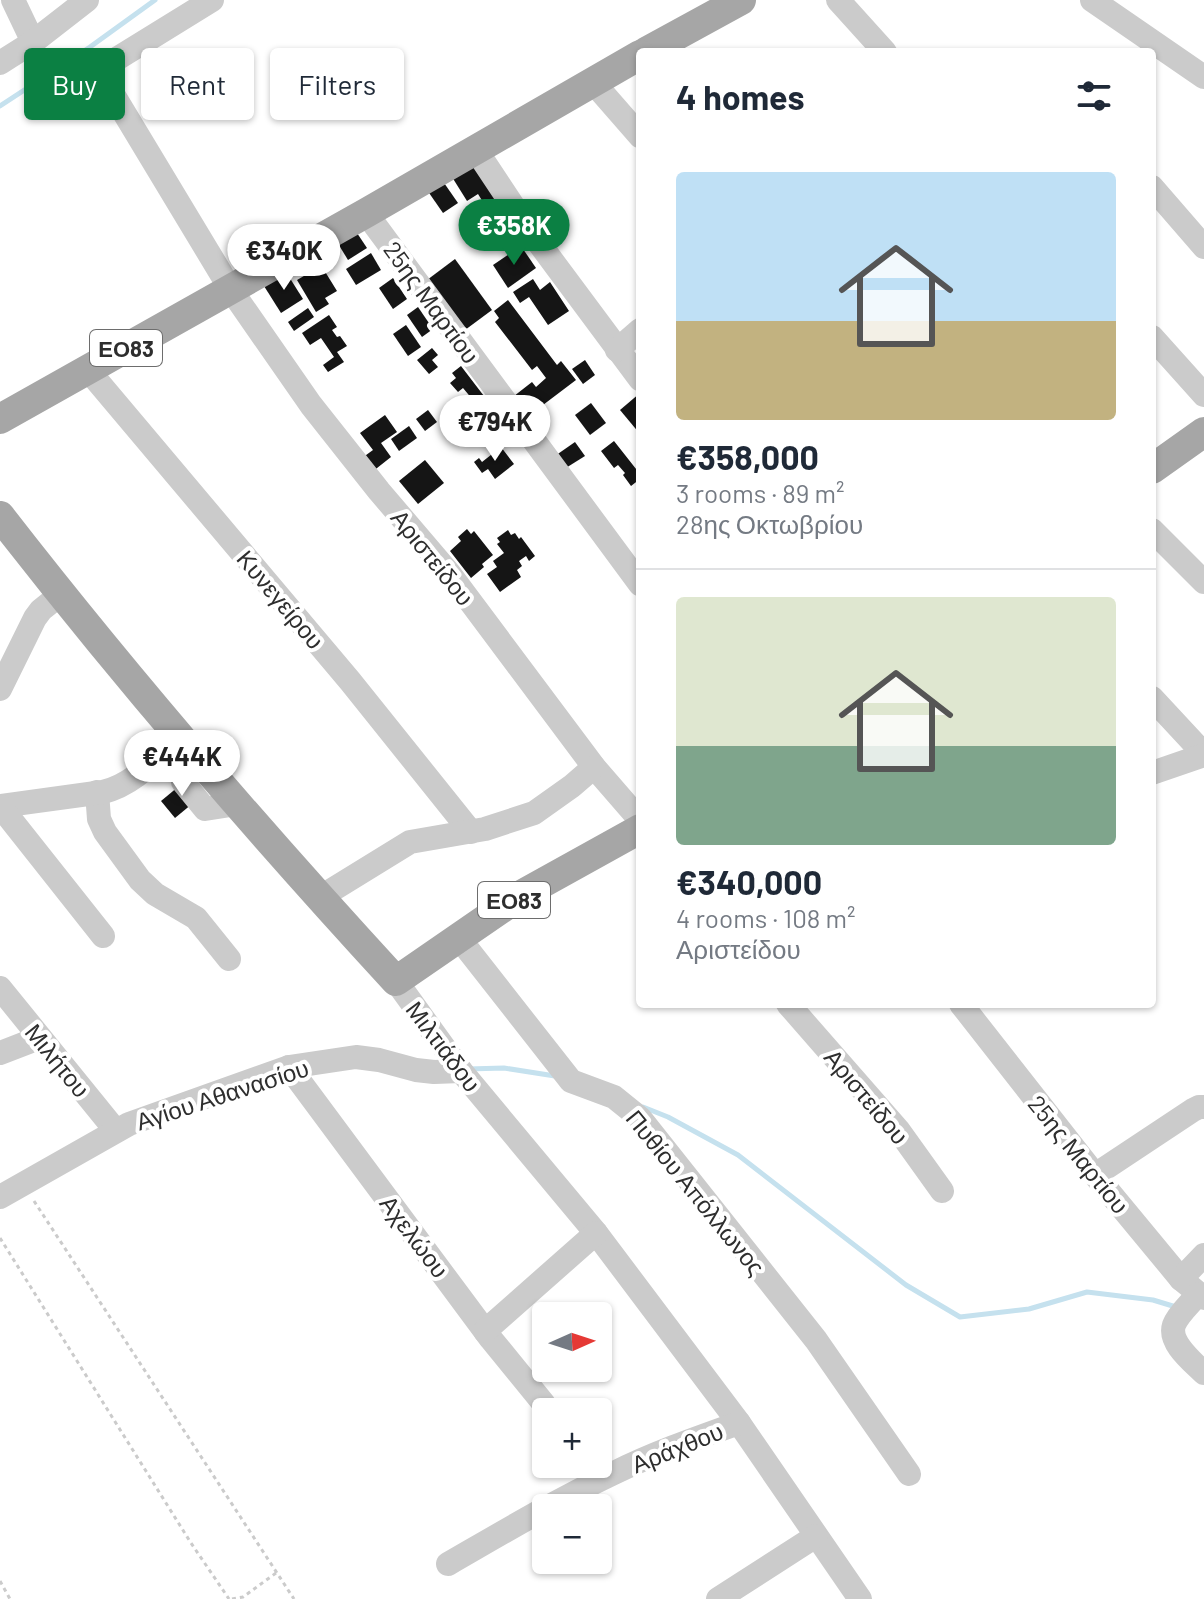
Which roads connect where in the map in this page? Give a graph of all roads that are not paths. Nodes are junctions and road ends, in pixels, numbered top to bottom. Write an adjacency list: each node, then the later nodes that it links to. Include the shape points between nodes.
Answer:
1 (13, 0): 8 (street)
2 (87, 0): 8 (street)
3 (212, 0): 23 (street, Αριστείδου, via 104,70 105,81)
4 (741, 0): 10 (main road)
5 (838, 0): 11 (street)
6 (1092, 0): 7 (street)
7 (1125, 8): 9 (street)
8 (33, 42): 14 (street)
9 (1139, 44)
10 (653, 48)
11 (881, 48)
12 (1156, 53): 15 (street)
13 (636, 57): 16 (main road, ΕΟ83)
14 (0, 63)
15 (1204, 77)
16 (592, 81): 17 (street); 18 (main road, ΕΟ83)
17 (636, 131)
18 (476, 150): 20 (main road, ΕΟ83); 26 (street)
19 (1156, 190): 21 (street)
20 (366, 213): 23 (main road, ΕΟ83); 35 (street, 25ης Μαρτίου)
21 (1195, 219): 22 (street)
22 (1204, 247)
23 (231, 290): 27 (main road, ΕΟ83); 42 (street, Αριστείδου, via 311,405 449,573)
24 (636, 333): 26 (street)
25 (1156, 341): 29 (street)
26 (617, 350): 28 (street)
27 (88, 370): 30 (main road, ΕΟ83); 48 (street, Κυνεγείρου)
28 (636, 374)
29 (1204, 395)
30 (0, 419)
31 (1204, 432): 32 (main road)
32 (1156, 466)
33 (0, 516): 37 (main road, Μιλτιάδου)
34 (1156, 534): 36 (street)
35 (636, 579)
36 (1204, 582)
37 (61, 594): 38 (street, via 38,614); 40 (main road, Μιλτιάδου)
38 (0, 689)
39 (1156, 702): 41 (street)
40 (184, 743): 44 (street, via 131,781); 49 (main road, Μιλτιάδου)
41 (1204, 754): 43 (street)
42 (594, 767): 46 (street, Αριστείδου); 48 (street, via 534,813)
43 (1156, 772)
44 (97, 792): 45 (street); 52 (street, via 105,832 140,880 194,916)
45 (0, 806): 50 (street)
46 (636, 815)
47 (636, 831): 51 (main road, ΕΟ83)
48 (471, 832): 49 (street, via 410,842)
49 (319, 898): 53 (main road, Μιλτιάδου)
50 (103, 936)
51 (458, 937): 53 (main road, ΕΟ83); 73 (street, Πυθίου Απόλλωνος, via 571,1081 618,1099 640,1118 816,1340)
52 (229, 959)
53 (396, 981): 60 (street, Μιλτιάδου)
54 (0, 988): 57 (street, Μιλήτου)
55 (791, 1008): 64 (street, Αριστείδου, via 899,1131)
56 (964, 1008): 63 (street, 25ης Μαρτίου)
57 (39, 1038): 58 (street); 62 (street, Μιλήτου)
58 (0, 1053)
59 (289, 1067): 60 (street, Αγίου Αθανασίου, via 356,1057 416,1070); 62 (street, Αγίου Αθανασίου); 69 (street, Αχελώου)
60 (461, 1071): 66 (street, Μιλτιάδου)
61 (1204, 1107): 63 (street)
62 (116, 1131): 65 (street, Αγίου Αθανασίου)
63 (1095, 1175): 68 (street, 25ης Μαρτίου)
64 (942, 1191)
65 (0, 1197)
66 (596, 1233): 69 (street); 72 (street, Μιλτιάδου)
67 (1204, 1255): 68 (street)
68 (1194, 1290): 70 (street, via 1173,1330 1177,1343)
69 (485, 1331): 71 (street, Αχελώου)
70 (1204, 1373)
71 (539, 1398)
72 (739, 1423): 74 (street, Μιλτιάδου); 75 (street, Αράχθου, via 614,1473)
73 (909, 1474)
74 (816, 1536): 76 (street); 77 (street, Μιλτιάδου)
75 (448, 1564)
76 (718, 1599)
77 (860, 1599)

